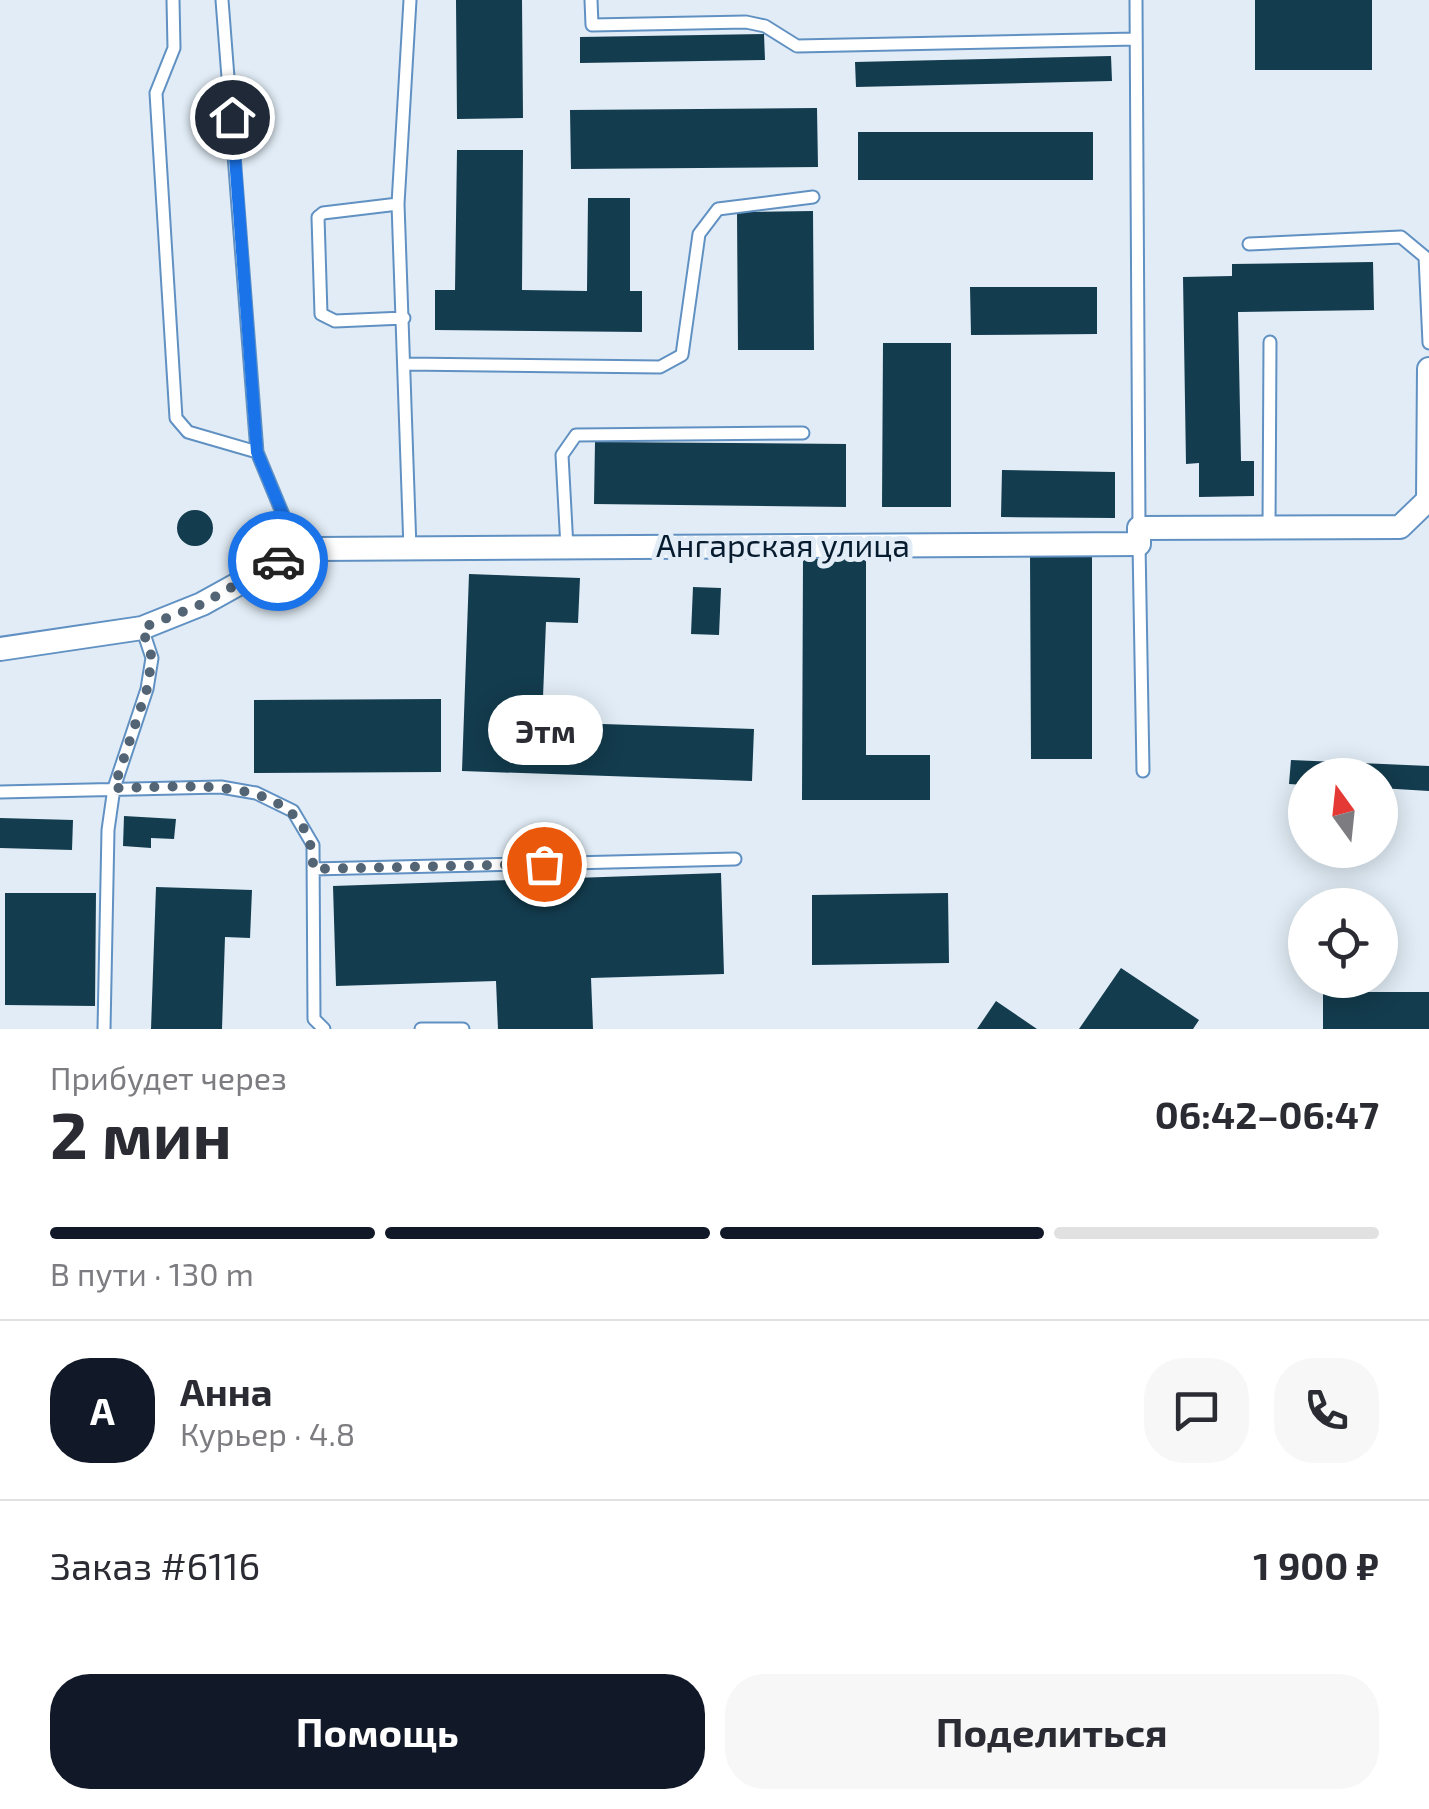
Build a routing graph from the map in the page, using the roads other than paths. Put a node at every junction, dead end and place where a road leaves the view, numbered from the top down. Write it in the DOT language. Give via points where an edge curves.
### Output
graph roads {
  1 [pos="173,0"];
  2 [pos="222,0"];
  3 [pos="410,0"];
  4 [pos="592,0"];
  5 [pos="1136,0"];
  6 [pos="1136,39"];
  7 [pos="814,197"];
  8 [pos="398,204"];
  9 [pos="1249,244"];
  10 [pos="404,318"];
  11 [pos="1270,342"];
  12 [pos="1429,343"];
  13 [pos="406,364"];
  14 [pos="1429,369"];
  15 [pos="803,433"];
  16 [pos="257,452"];
  17 [pos="1270,528"];
  18 [pos="1139,536"];
  19 [pos="567,548"];
  20 [pos="410,549"];
  21 [pos="298,551"];
  22 [pos="142,628"];
  23 [pos="0,649"];
  24 [pos="1142,771"];
  25 [pos="114,788"];
  26 [pos="0,792"];
  27 [pos="735,859"];
  28 [pos="313,869"];
  29 [pos="104,1029"];
  30 [pos="324,1029"];
  31 [pos="421,1029"];
  32 [pos="463,1029"];
  1 -- 16 [label="lane" via="174,48 156,93 176,418 188,432"];
  2 -- 16 [label="lane"];
  3 -- 8 [label="lane"];
  4 -- 6 [label="lane" via="592,25 746,22 797,46"];
  5 -- 6 [label="lane"];
  6 -- 18 [label="lane"];
  7 -- 13 [label="lane" via="718,209 699,234 682,355 660,368"];
  8 -- 10 [label="lane"];
  8 -- 10 [label="lane" via="318,217 321,314 334,321"];
  9 -- 12 [label="lane" via="1400,237 1425,256"];
  10 -- 13 [label="lane"];
  11 -- 17 [label="lane"];
  13 -- 20 [label="lane"];
  14 -- 17 [label="street, Ангарская улица" via="1428,500 1400,527"];
  15 -- 19 [label="lane" via="576,434 562,455"];
  16 -- 21 [label="lane"];
  17 -- 18 [label="street, Ангарская улица"];
  18 -- 19 [label="street, Ангарская улица"];
  18 -- 24 [label="lane"];
  19 -- 20 [label="street, Ангарская улица"];
  20 -- 21 [label="street, Ангарская улица"];
  21 -- 22 [label="street, Ангарская улица" via="202,604"];
  22 -- 23 [label="street, Ангарская улица"];
  22 -- 25 [label="lane" via="152,658 147,689"];
  25 -- 26 [label="lane"];
  25 -- 28 [label="lane" via="256,793 293,811 314,845"];
  25 -- 29 [label="lane"];
  27 -- 28 [label="lane"];
  28 -- 30 [label="lane" via="314,1018"];
  31 -- 32 [label="lane"];
}
